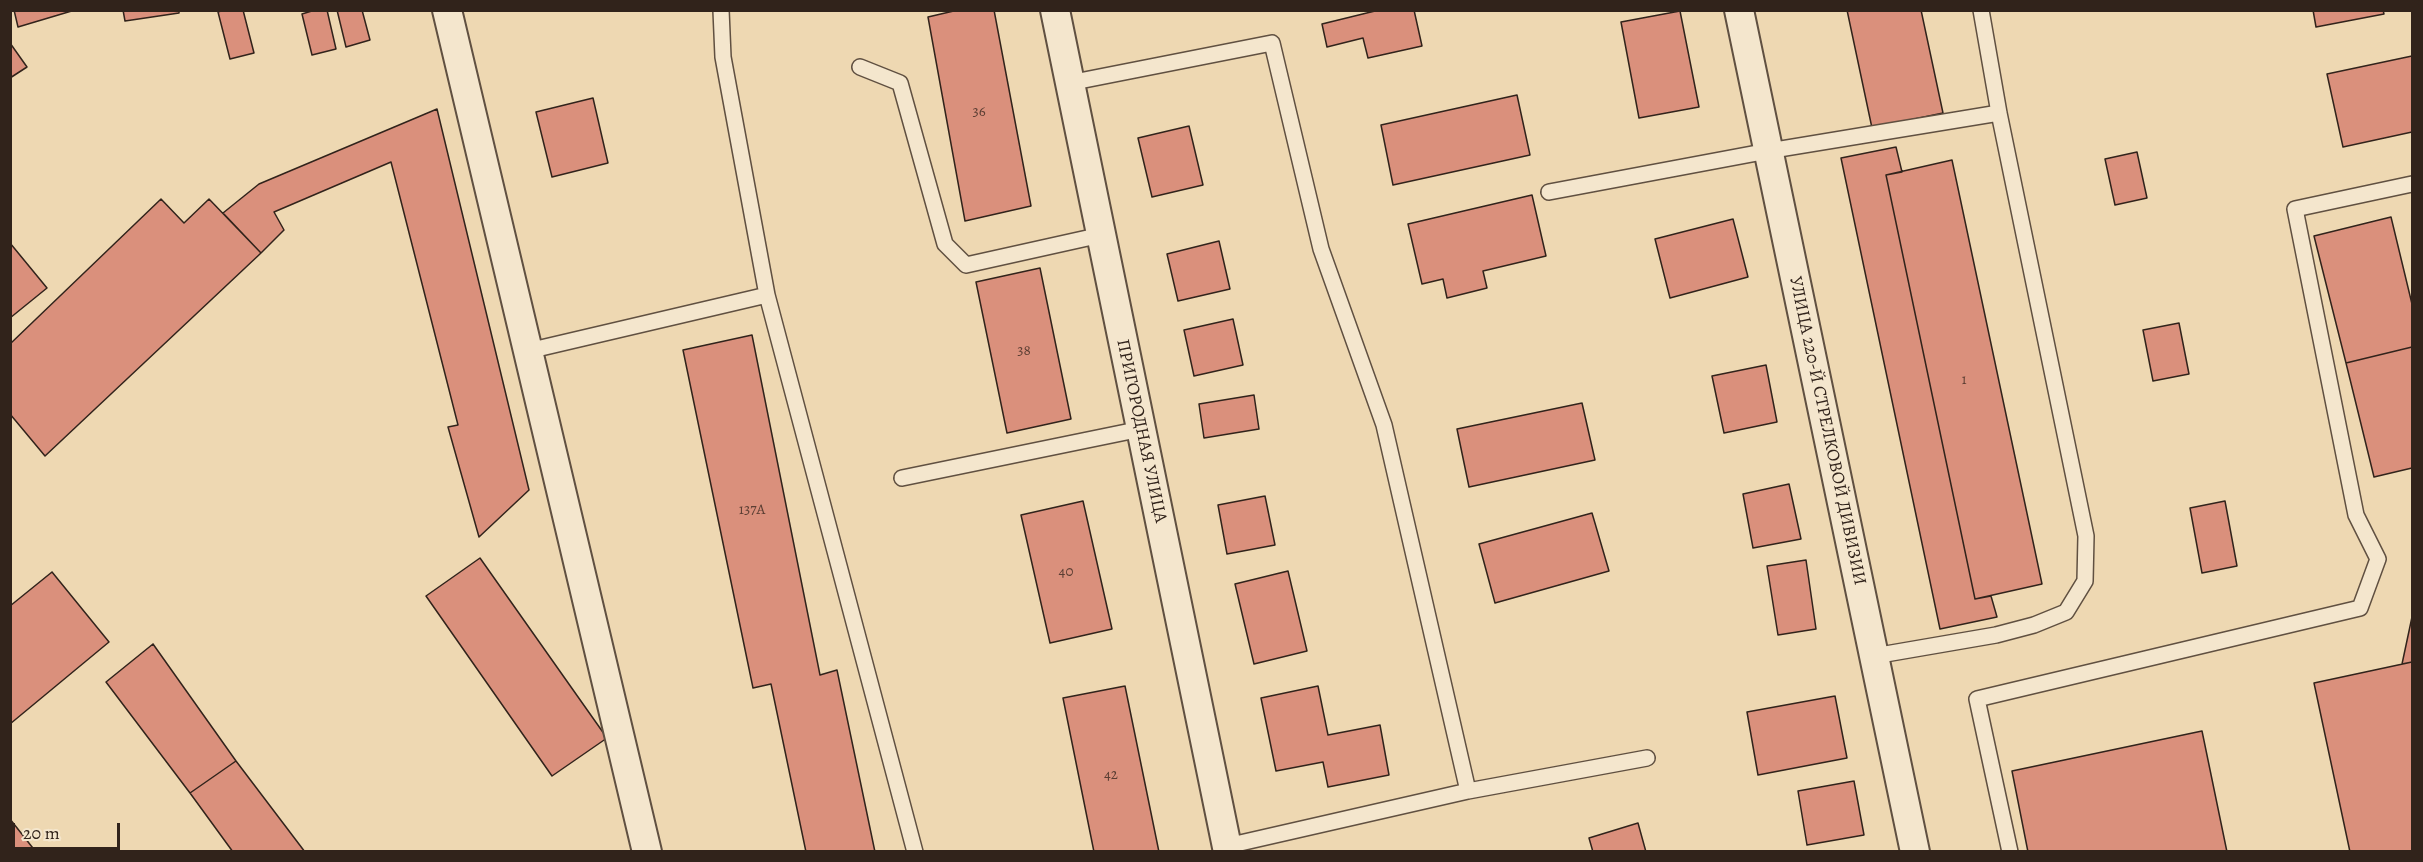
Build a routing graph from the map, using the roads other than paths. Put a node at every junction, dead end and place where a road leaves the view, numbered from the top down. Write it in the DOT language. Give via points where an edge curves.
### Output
graph roads {
  1 [pos="447,10"];
  2 [pos="721,10"];
  3 [pos="1054,10"];
  4 [pos="1739,10"];
  5 [pos="1981,10"];
  6 [pos="860,67"];
  7 [pos="1070,83"];
  8 [pos="1999,113"];
  9 [pos="1768,151"];
  10 [pos="2412,184"];
  11 [pos="1549,192"];
  12 [pos="1101,234"];
  13 [pos="767,295"];
  14 [pos="528,351"];
  15 [pos="1141,429"];
  16 [pos="902,478"];
  17 [pos="1874,656"];
  18 [pos="1647,758"];
  19 [pos="1468,791"];
  20 [pos="1227,849"];
  21 [pos="647,852"];
  22 [pos="915,852"];
  23 [pos="1915,852"];
  24 [pos="2010,852"];
  1 -- 14 [label="street"];
  2 -- 13 [label="lane" via="723,57"];
  3 -- 7 [label="street, ПРИГОРОДНАЯ УЛИЦА"];
  4 -- 9 [label="street, УЛИЦА 220-Й СТРЕЛКОВОЙ ДИВИЗИИ"];
  5 -- 8 [label="lane"];
  6 -- 12 [label="lane" via="900,83 945,244 966,265"];
  7 -- 12 [label="street, ПРИГОРОДНАЯ УЛИЦА"];
  7 -- 19 [label="lane" via="1272,43 1321,249 1384,425"];
  8 -- 9 [label="lane"];
  8 -- 17 [label="lane" via="2086,536 2085,581 2066,612 2034,625"];
  9 -- 11 [label="lane"];
  9 -- 17 [label="street, УЛИЦА 220-Й СТРЕЛКОВОЙ ДИВИЗИИ"];
  10 -- 24 [label="lane" via="2295,209 2356,515 2378,559 2360,608 1977,699"];
  12 -- 15 [label="street, ПРИГОРОДНАЯ УЛИЦА"];
  13 -- 14 [label="lane"];
  13 -- 22 [label="lane"];
  14 -- 21 [label="street"];
  15 -- 16 [label="lane"];
  15 -- 20 [label="street, ПРИГОРОДНАЯ УЛИЦА"];
  17 -- 23 [label="street, УЛИЦА 220-Й СТРЕЛКОВОЙ ДИВИЗИИ"];
  18 -- 19 [label="lane"];
  19 -- 20 [label="lane"];
}
